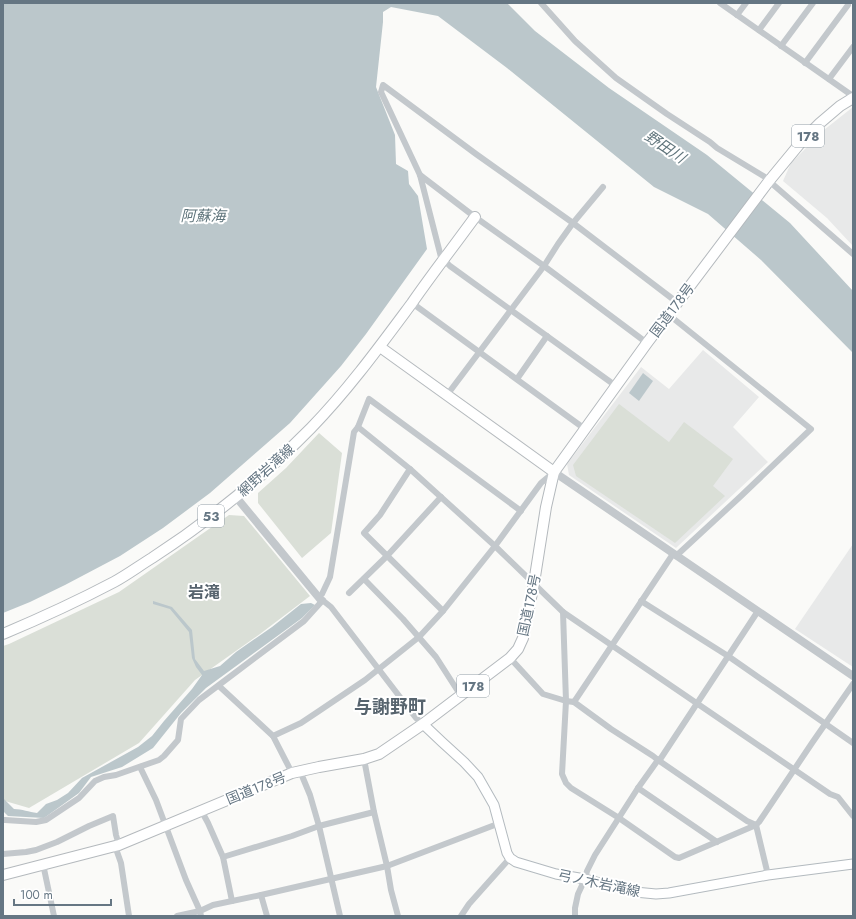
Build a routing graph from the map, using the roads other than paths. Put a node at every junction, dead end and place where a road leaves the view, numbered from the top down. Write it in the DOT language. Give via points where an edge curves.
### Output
graph roads {
  1 [pos="541,3"];
  2 [pos="720,3"];
  3 [pos="746,3"];
  4 [pos="779,3"];
  5 [pos="813,3"];
  6 [pos="849,6"];
  7 [pos="737,15"];
  8 [pos="759,30"];
  9 [pos="781,46"];
  10 [pos="853,47"];
  11 [pos="805,63"];
  12 [pos="829,79"];
  13 [pos="853,98"];
  14 [pos="420,175"];
  15 [pos="769,181"];
  16 [pos="603,187"];
  17 [pos="475,218"];
  18 [pos="573,223"];
  19 [pos="853,254"];
  20 [pos="443,260"];
  21 [pos="544,266"];
  22 [pos="412,302"];
  23 [pos="678,303"];
  24 [pos="510,310"];
  25 [pos="669,315"];
  26 [pos="547,336"];
  27 [pos="647,343"];
  28 [pos="380,346"];
  29 [pos="479,351"];
  30 [pos="517,379"];
  31 [pos="616,386"];
  32 [pos="447,395"];
  33 [pos="358,427"];
  34 [pos="585,429"];
  35 [pos="410,469"];
  36 [pos="554,472"];
  37 [pos="236,497"];
  38 [pos="441,497"];
  39 [pos="521,511"];
  40 [pos="496,546"];
  41 [pos="674,555"];
  42 [pos="387,556"];
  43 [pos="364,579"];
  44 [pos="534,583"];
  45 [pos="349,593"];
  46 [pos="321,599"];
  47 [pos="641,601"];
  48 [pos="443,611"];
  49 [pos="758,611"];
  50 [pos="563,612"];
  51 [pos="3,634"];
  52 [pos="419,637"];
  53 [pos="611,646"];
  54 [pos="728,656"];
  55 [pos="510,658"];
  56 [pos="378,670"];
  57 [pos="853,676"];
  58 [pos="853,684"];
  59 [pos="219,686"];
  60 [pos="461,696"];
  61 [pos="566,701"];
  62 [pos="574,702"];
  63 [pos="697,704"];
  64 [pos="424,724"];
  65 [pos="826,724"];
  66 [pos="273,736"];
  67 [pos="853,743"];
  68 [pos="364,760"];
  69 [pos="658,760"];
  70 [pos="140,767"];
  71 [pos="795,769"];
  72 [pos="296,772"];
  73 [pos="638,788"];
  74 [pos="201,810"];
  75 [pos="374,812"];
  76 [pos="853,816"];
  77 [pos="619,818"];
  78 [pos="3,820"];
  79 [pos="500,823"];
  80 [pos="756,825"];
  81 [pos="166,826"];
  82 [pos="319,826"];
  83 [pos="717,842"];
  84 [pos="117,845"];
  85 [pos="3,854"];
  86 [pos="223,856"];
  87 [pos="510,858"];
  88 [pos="43,864"];
  89 [pos="853,864"];
  90 [pos="387,866"];
  91 [pos="768,875"];
  92 [pos="3,876"];
  93 [pos="332,878"];
  94 [pos="585,879"];
  95 [pos="261,895"];
  96 [pos="232,901"];
  97 [pos="201,913"];
  98 [pos="54,916"];
  99 [pos="129,916"];
  100 [pos="177,916"];
  101 [pos="267,916"];
  102 [pos="340,916"];
  103 [pos="398,916"];
  104 [pos="460,916"];
  105 [pos="575,916"];
  1 -- 15 [label="street" via="575,41 616,78"];
  2 -- 7 [label="street"];
  3 -- 7 [label="street"];
  4 -- 8 [label="street"];
  5 -- 9 [label="street"];
  6 -- 11 [label="street"];
  7 -- 8 [label="street"];
  8 -- 9 [label="street"];
  9 -- 11 [label="street"];
  10 -- 12 [label="street"];
  11 -- 12 [label="street"];
  12 -- 13 [label="street"];
  13 -- 15 [label="main road, 国道178号 / 178" via="840,106 802,141"];
  14 -- 17 [label="street"];
  14 -- 18 [label="street" via="381,92 383,85"];
  14 -- 20 [label="street"];
  15 -- 19 [label="street"];
  15 -- 23 [label="main road, 国道178号 / 178"];
  16 -- 18 [label="street"];
  17 -- 20 [label="main road, 網野岩滝線 / 53"];
  17 -- 21 [label="street"];
  18 -- 21 [label="street"];
  18 -- 23 [label="street"];
  20 -- 22 [label="main road, 網野岩滝線 / 53"];
  20 -- 24 [label="street"];
  21 -- 24 [label="street"];
  21 -- 27 [label="street"];
  22 -- 28 [label="main road, 網野岩滝線 / 53"];
  22 -- 29 [label="street"];
  23 -- 25 [label="main road, 国道178号 / 178"];
  24 -- 26 [label="street"];
  24 -- 29 [label="street"];
  25 -- 27 [label="main road, 国道178号 / 178"];
  25 -- 41 [label="street" via="811,429"];
  26 -- 30 [label="street"];
  26 -- 31 [label="street"];
  27 -- 31 [label="main road, 国道178号 / 178"];
  28 -- 32 [label="main road"];
  28 -- 37 [label="main road, 網野岩滝線 / 53" via="312,427"];
  29 -- 30 [label="street"];
  29 -- 32 [label="street"];
  30 -- 34 [label="street"];
  31 -- 34 [label="main road, 国道178号 / 178"];
  32 -- 36 [label="main road"];
  33 -- 35 [label="street"];
  33 -- 39 [label="street" via="369,400"];
  33 -- 46 [label="street" via="354,432 330,577"];
  34 -- 36 [label="main road, 国道178号 / 178"];
  35 -- 38 [label="street"];
  35 -- 42 [label="street" via="380,515 364,533"];
  36 -- 39 [label="street" via="541,483"];
  36 -- 41 [label="street"];
  36 -- 44 [label="main road, 国道178号 / 178"];
  37 -- 46 [label="street"];
  37 -- 51 [label="main road, 網野岩滝線 / 53" via="179,540 115,581"];
  38 -- 40 [label="street"];
  38 -- 42 [label="street"];
  39 -- 40 [label="street"];
  40 -- 44 [label="street"];
  40 -- 48 [label="street"];
  41 -- 47 [label="street"];
  41 -- 49 [label="street"];
  42 -- 43 [label="street"];
  42 -- 48 [label="street"];
  43 -- 45 [label="street"];
  43 -- 52 [label="street"];
  44 -- 50 [label="street"];
  44 -- 55 [label="main road, 国道178号 / 178" via="523,638"];
  46 -- 56 [label="street" via="331,607"];
  46 -- 59 [label="street" via="304,622"];
  47 -- 53 [label="street"];
  47 -- 54 [label="street"];
  48 -- 52 [label="street"];
  49 -- 54 [label="street"];
  49 -- 57 [label="street"];
  50 -- 53 [label="street"];
  50 -- 61 [label="street"];
  52 -- 56 [label="street"];
  52 -- 60 [label="street" via="436,657"];
  53 -- 62 [label="street"];
  53 -- 63 [label="street"];
  54 -- 63 [label="street"];
  54 -- 65 [label="street"];
  55 -- 60 [label="main road, 国道178号 / 178"];
  55 -- 61 [label="street" via="543,694"];
  56 -- 64 [label="street" via="416,718"];
  56 -- 66 [label="street" via="319,712"];
  58 -- 65 [label="street"];
  59 -- 66 [label="street"];
  59 -- 70 [label="street" via="199,700 181,719 178,740 164,756"];
  60 -- 64 [label="main road, 国道178号 / 178"];
  61 -- 62 [label="street"];
  61 -- 77 [label="street" via="562,774 566,783"];
  62 -- 69 [label="street"];
  63 -- 69 [label="street"];
  63 -- 71 [label="street"];
  64 -- 68 [label="main road, 国道178号 / 178" via="379,754"];
  64 -- 79 [label="main road" via="478,777 494,805"];
  65 -- 67 [label="street"];
  65 -- 71 [label="street"];
  66 -- 72 [label="street"];
  68 -- 72 [label="main road, 国道178号 / 178"];
  68 -- 75 [label="street"];
  69 -- 73 [label="street"];
  69 -- 80 [label="street"];
  70 -- 78 [label="street" via="104,776 95,781 79,798 46,820"];
  70 -- 81 [label="street"];
  71 -- 76 [label="street" via="838,797"];
  71 -- 80 [label="street"];
  72 -- 74 [label="main road, 国道178号 / 178"];
  72 -- 82 [label="street" via="310,795"];
  73 -- 77 [label="street"];
  73 -- 83 [label="street"];
  74 -- 81 [label="main road, 国道178号 / 178"];
  74 -- 86 [label="street"];
  75 -- 82 [label="street"];
  75 -- 90 [label="street"];
  77 -- 83 [label="street" via="679,858"];
  77 -- 94 [label="street" via="595,855"];
  79 -- 87 [label="main road"];
  79 -- 90 [label="street"];
  80 -- 83 [label="street"];
  80 -- 91 [label="street"];
  81 -- 84 [label="main road, 国道178号 / 178"];
  81 -- 97 [label="street"];
  82 -- 86 [label="street"];
  82 -- 93 [label="street"];
  84 -- 85 [label="street" via="113,816 36,850"];
  84 -- 88 [label="main road, 国道178号 / 178"];
  84 -- 99 [label="street"];
  86 -- 96 [label="street"];
  87 -- 94 [label="main road, 弓ノ木岩滝線" via="556,874"];
  87 -- 104 [label="street"];
  88 -- 92 [label="main road, 国道178号 / 178"];
  88 -- 98 [label="street"];
  89 -- 91 [label="main road, 弓ノ木岩滝線"];
  90 -- 93 [label="street"];
  90 -- 103 [label="street"];
  91 -- 94 [label="main road, 弓ノ木岩滝線" via="656,894 635,892"];
  93 -- 95 [label="street"];
  93 -- 102 [label="street"];
  94 -- 105 [label="street" via="578,894"];
  95 -- 96 [label="street"];
  95 -- 101 [label="street"];
  96 -- 97 [label="street" via="213,905"];
  97 -- 100 [label="street"];
}
